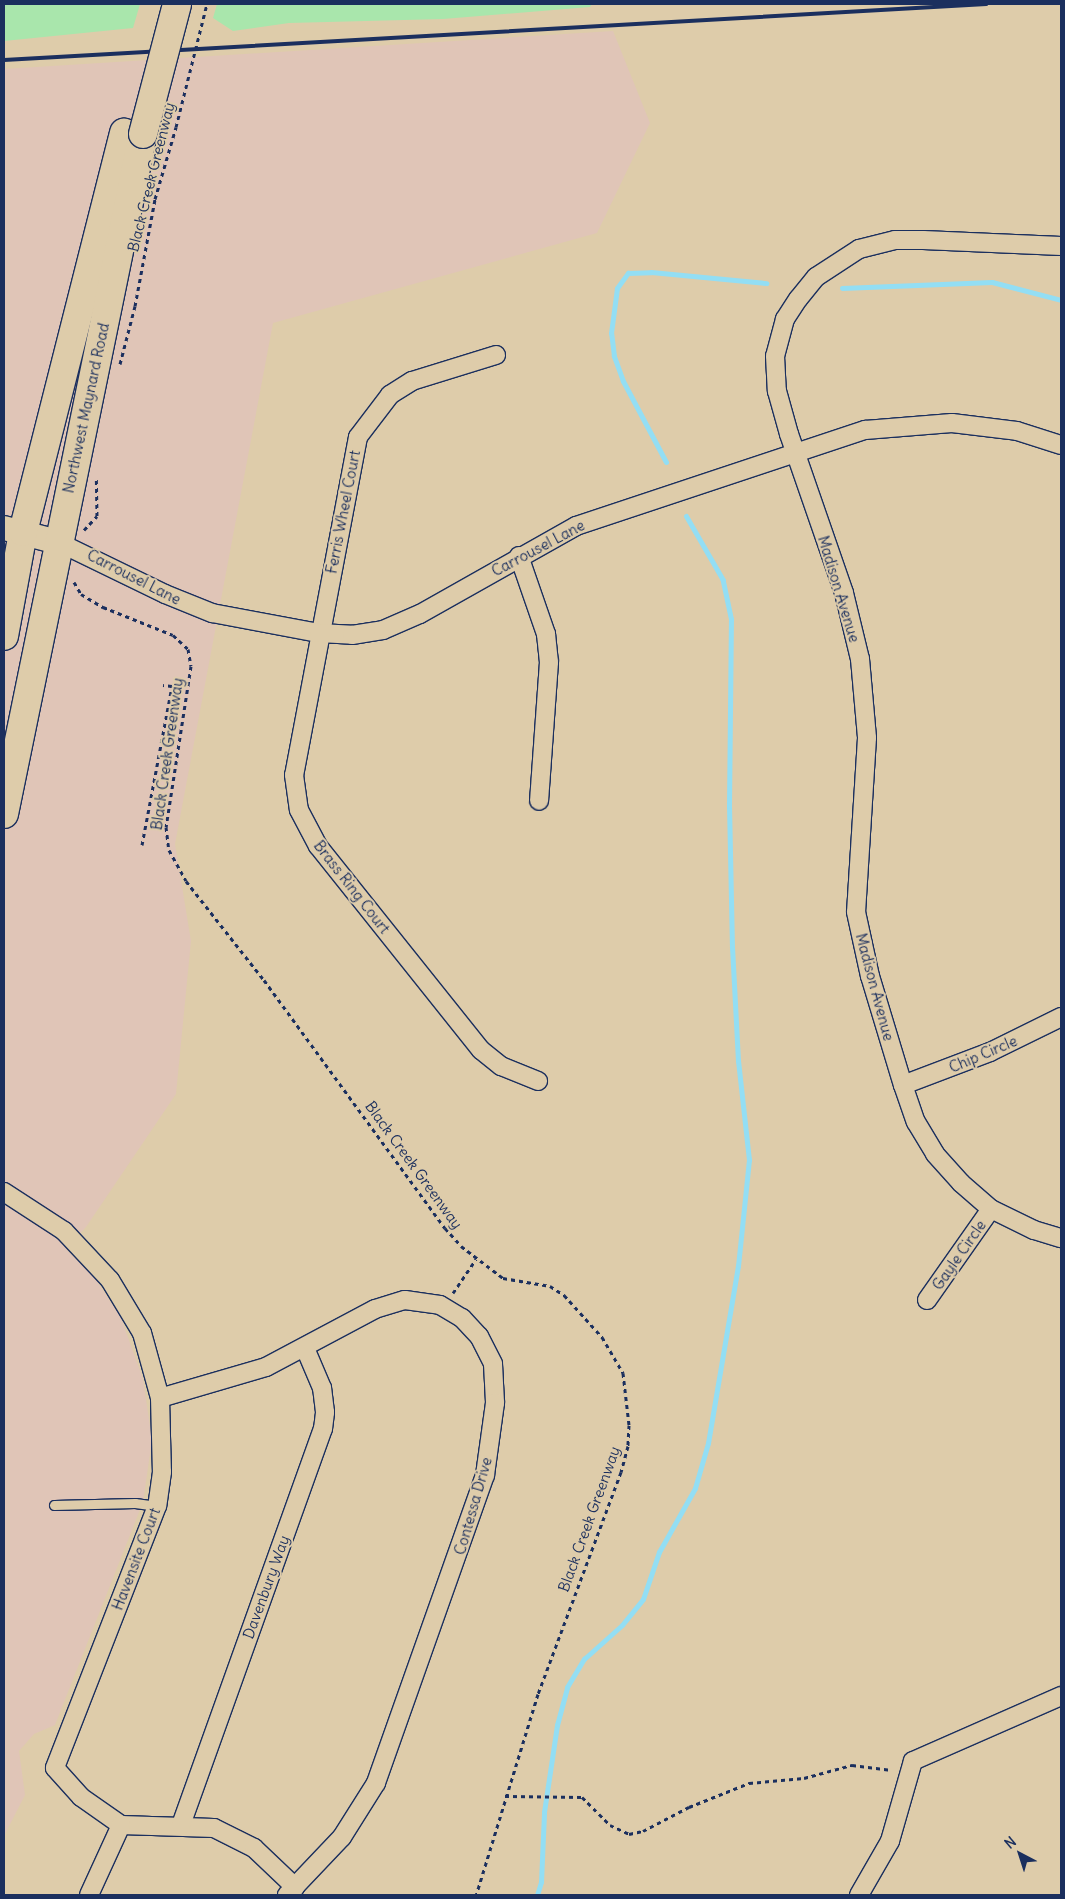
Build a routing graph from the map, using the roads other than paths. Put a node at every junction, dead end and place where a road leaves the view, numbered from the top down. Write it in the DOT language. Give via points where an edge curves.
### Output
graph roads {
  1 [pos="158,4"];
  2 [pos="177,4"];
  3 [pos="134,134"];
  4 [pos="1061,246"];
  5 [pos="496,355"];
  6 [pos="1061,445"];
  7 [pos="795,452"];
  8 [pos="14,530"];
  9 [pos="58,542"];
  10 [pos="519,556"];
  11 [pos="319,633"];
  12 [pos="4,636"];
  13 [pos="539,801"];
  14 [pos="4,814"];
  15 [pos="1061,1016"];
  16 [pos="538,1081"];
  17 [pos="903,1086"];
  18 [pos="4,1192"];
  19 [pos="992,1209"];
  20 [pos="1061,1238"];
  21 [pos="927,1300"];
  22 [pos="305,1348"];
  23 [pos="160,1398"];
  24 [pos="54,1505"];
  25 [pos="157,1506"];
  26 [pos="1061,1696"];
  27 [pos="122,1825"];
  28 [pos="181,1825"];
  29 [pos="291,1891"];
  30 [pos="89,1895"];
  31 [pos="859,1895"];
  1 -- 3 [label="main road, Northwest Maynard Road"];
  2 -- 3 [label="main road, Northwest Maynard Road, bridge"];
  3 -- 8 [label="main road, Northwest Maynard Road"];
  3 -- 9 [label="main road, Northwest Maynard Road"];
  4 -- 7 [label="street, Madison Avenue" via="895,240 859,249 816,277 785,319 776,356 777,391"];
  5 -- 11 [label="street, Ferris Wheel Court" via="412,381 390,395 358,437"];
  6 -- 7 [label="street, Carrousel Lane" via="995,427 926,423 865,430"];
  7 -- 10 [label="street, Carrousel Lane" via="576,526"];
  7 -- 17 [label="street, Madison Avenue" via="844,593 860,659 867,738 856,912 870,976"];
  8 -- 9 [label="street"];
  8 -- 12 [label="main road, Northwest Maynard Road"];
  9 -- 11 [label="street, Carrousel Lane" via="212,613"];
  9 -- 14 [label="main road, Northwest Maynard Road"];
  10 -- 11 [label="street, Carrousel Lane" via="420,614 382,630 352,634"];
  10 -- 13 [label="street" via="546,634 549,662"];
  11 -- 16 [label="street, Brass Ring Court" via="294,775 304,824 481,1050 501,1066"];
  15 -- 17 [label="street, Chip Circle" via="990,1052"];
  17 -- 19 [label="street, Madison Avenue" via="916,1122 935,1154 961,1184"];
  18 -- 23 [label="street, Havensite Court" via="64,1231 110,1280 142,1333"];
  19 -- 20 [label="street, Madison Avenue" via="1034,1230"];
  19 -- 21 [label="street, Gayle Circle"];
  22 -- 23 [label="street, Contessa Drive" via="237,1378"];
  22 -- 28 [label="street, Davenbury Way" via="322,1388 323,1429"];
  22 -- 29 [label="street, Contessa Drive" via="375,1309 405,1300 422,1301 450,1310 471,1326 487,1349 495,1382 485,1475 376,1783 342,1837"];
  23 -- 25 [label="street, Havensite Court" via="162,1472"];
  24 -- 25 [label="lane" via="135,1503"];
  25 -- 27 [label="street, Havensite Court" via="55,1768 94,1808"];
  26 -- 31 [label="street" via="912,1761 890,1841"];
  27 -- 28 [label="street"];
  27 -- 30 [label="street"];
  28 -- 29 [label="street" via="214,1828 254,1848"];
}
